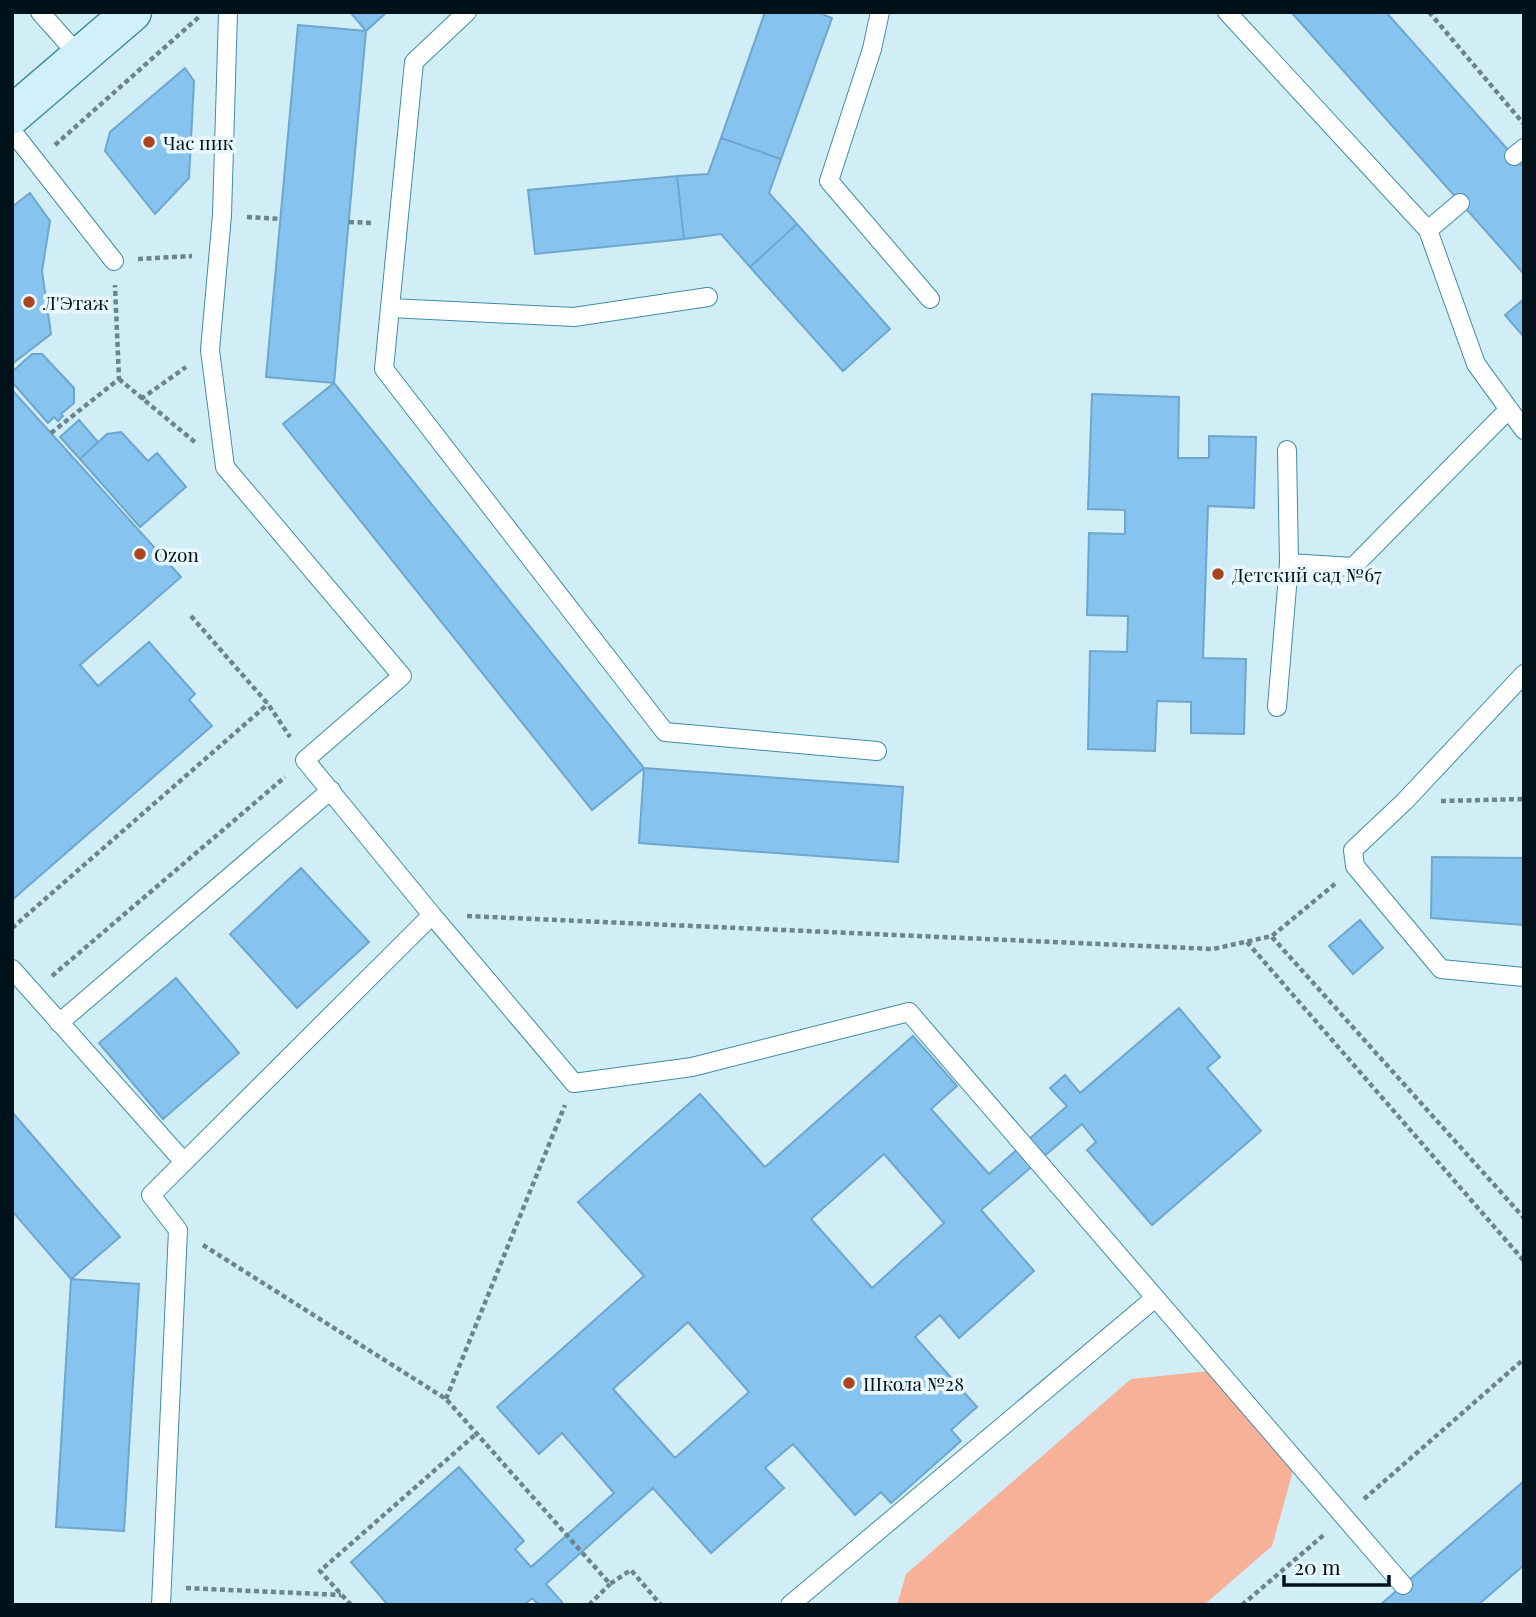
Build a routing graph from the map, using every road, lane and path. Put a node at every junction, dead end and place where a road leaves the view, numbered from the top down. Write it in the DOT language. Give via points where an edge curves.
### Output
graph roads {
  1 [pos="40,12"];
  2 [pos="132,12"];
  3 [pos="204,12"];
  4 [pos="228,12"];
  5 [pos="467,12"];
  6 [pos="880,12"];
  7 [pos="1227,12"];
  8 [pos="1429,12"];
  9 [pos="80,57"];
  10 [pos="12,115"];
  11 [pos="1524,124"];
  12 [pos="12,131"];
  13 [pos="36,162"];
  14 [pos="1460,203"];
  15 [pos="1428,230"];
  16 [pos="219,254"];
  17 [pos="114,261"];
  18 [pos="708,298"];
  19 [pos="930,299"];
  20 [pos="390,308"];
  21 [pos="210,350"];
  22 [pos="119,379"];
  23 [pos="141,399"];
  24 [pos="1509,409"];
  25 [pos="1524,430"];
  26 [pos="51,433"];
  27 [pos="1287,450"];
  28 [pos="225,467"];
  29 [pos="1289,563"];
  30 [pos="191,616"];
  31 [pos="1524,674"];
  32 [pos="268,704"];
  33 [pos="1277,707"];
  34 [pos="877,751"];
  35 [pos="305,760"];
  36 [pos="331,790"];
  37 [pos="1524,799"];
  38 [pos="1405,802"];
  39 [pos="1355,866"];
  40 [pos="432,915"];
  41 [pos="12,928"];
  42 [pos="1272,936"];
  43 [pos="1246,942"];
  44 [pos="12,969"];
  45 [pos="1524,977"];
  46 [pos="32,992"];
  47 [pos="59,1023"];
  48 [pos="574,1083"];
  49 [pos="184,1162"];
  50 [pos="1524,1218"];
  51 [pos="178,1230"];
  52 [pos="1524,1261"];
  53 [pos="1155,1298"];
  54 [pos="1524,1359"];
  55 [pos="446,1399"];
  56 [pos="476,1434"];
  57 [pos="1344,1517"];
  58 [pos="610,1584"];
  59 [pos="1403,1585"];
  60 [pos="342,1595"];
  61 [pos="162,1596"];
  62 [pos="351,1605"];
  63 [pos="589,1605"];
  64 [pos="661,1605"];
  65 [pos="790,1605"];
  66 [pos="1242,1605"];
  1 -- 9 [label="lane"];
  2 -- 9 [label="street"];
  3 -- 13 [label="path"];
  4 -- 16 [label="lane"];
  5 -- 20 [label="lane" via="414,62"];
  6 -- 19 [label="lane" via="828,181"];
  7 -- 15 [label="lane"];
  8 -- 11 [label="path"];
  9 -- 10 [label="street"];
  12 -- 13 [label="lane"];
  13 -- 17 [label="lane"];
  14 -- 15 [label="lane"];
  15 -- 24 [label="lane" via="1476,364"];
  16 -- 17 [label="path"];
  16 -- 21 [label="lane"];
  17 -- 22 [label="path"];
  18 -- 20 [label="lane" via="574,317"];
  20 -- 34 [label="lane" via="384,369 665,732"];
  21 -- 23 [label="path"];
  21 -- 28 [label="lane"];
  22 -- 23 [label="path"];
  22 -- 26 [label="path"];
  23 -- 28 [label="path"];
  24 -- 25 [label="lane"];
  24 -- 29 [label="lane" via="1353,567"];
  27 -- 29 [label="lane"];
  28 -- 35 [label="lane" via="401,676"];
  29 -- 33 [label="lane"];
  30 -- 32 [label="path"];
  31 -- 38 [label="lane"];
  32 -- 35 [label="path"];
  32 -- 41 [label="path"];
  35 -- 36 [label="lane"];
  35 -- 46 [label="path"];
  36 -- 40 [label="lane"];
  36 -- 47 [label="lane"];
  37 -- 38 [label="path"];
  38 -- 39 [label="lane" via="1353,850"];
  39 -- 42 [label="path"];
  39 -- 45 [label="lane" via="1441,969"];
  40 -- 43 [label="path" via="1213,949"];
  40 -- 48 [label="lane"];
  40 -- 49 [label="lane"];
  42 -- 43 [label="path"];
  42 -- 50 [label="path"];
  43 -- 52 [label="path"];
  44 -- 46 [label="lane"];
  46 -- 47 [label="lane"];
  47 -- 49 [label="lane"];
  48 -- 53 [label="lane" via="692,1067 909,1012"];
  48 -- 55 [label="path"];
  49 -- 51 [label="lane" via="151,1195"];
  51 -- 55 [label="path"];
  51 -- 61 [label="lane"];
  53 -- 57 [label="lane"];
  53 -- 65 [label="lane"];
  54 -- 57 [label="path"];
  55 -- 56 [label="path"];
  56 -- 58 [label="path"];
  56 -- 60 [label="path" via="320,1571"];
  57 -- 59 [label="lane"];
  57 -- 66 [label="path"];
  58 -- 63 [label="path"];
  58 -- 64 [label="path" via="631,1570"];
  60 -- 61 [label="path"];
  60 -- 62 [label="path"];
}
